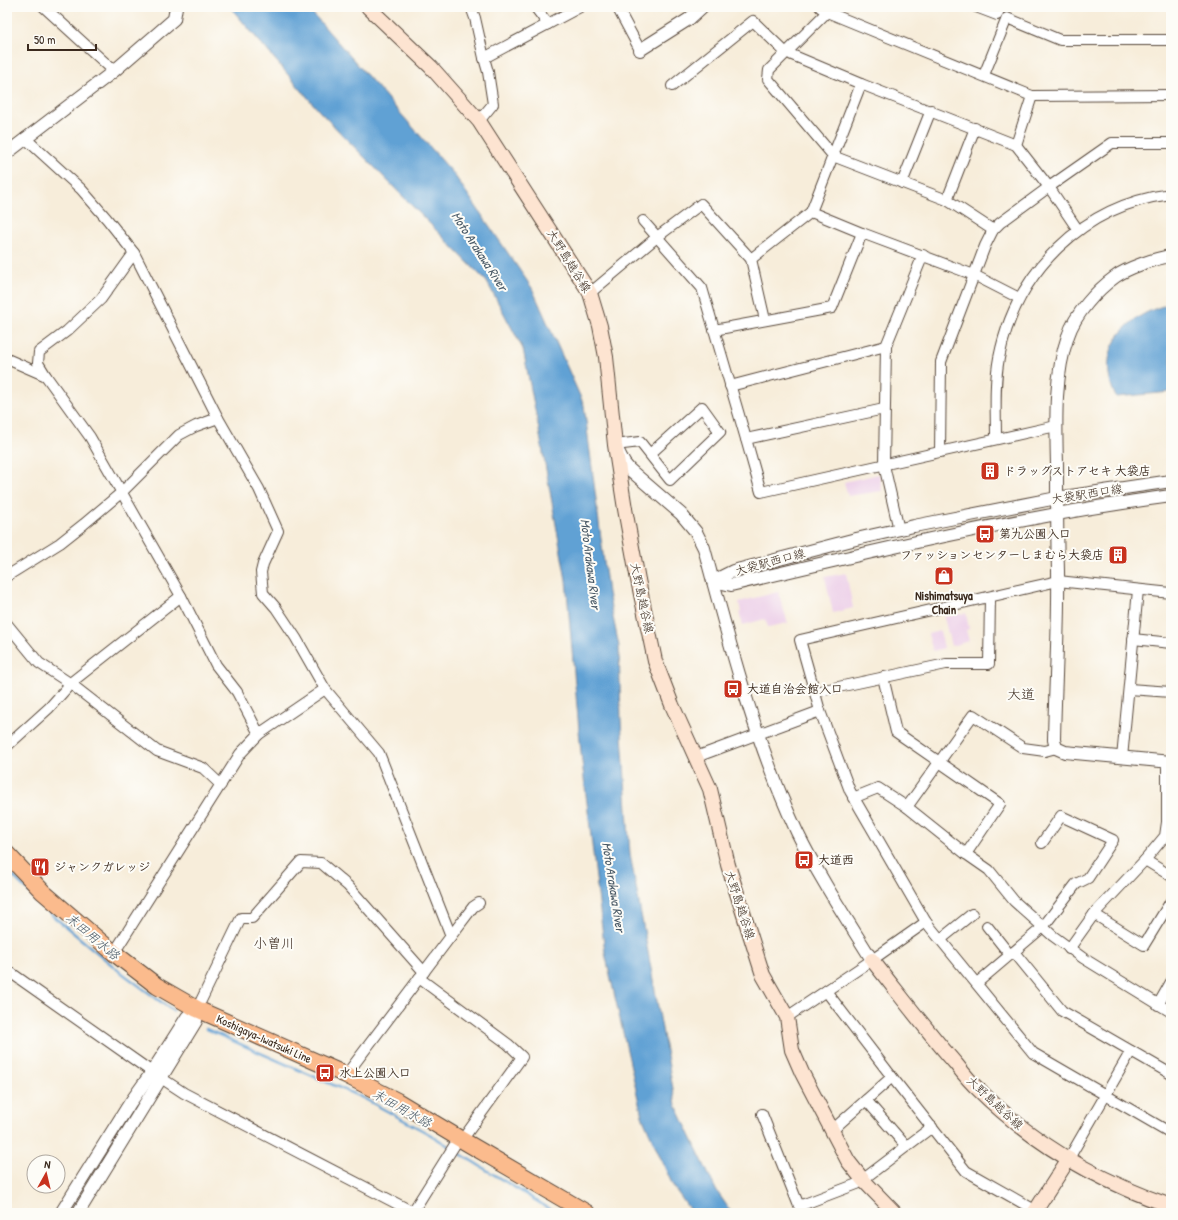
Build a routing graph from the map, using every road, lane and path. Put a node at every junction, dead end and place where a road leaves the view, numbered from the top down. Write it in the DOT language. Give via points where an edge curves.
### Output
graph roads {
  1 [pos="44,7"];
  2 [pos="176,7"];
  3 [pos="368,7"];
  4 [pos="471,7"];
  5 [pos="535,7"];
  6 [pos="580,7"];
  7 [pos="617,7"];
  8 [pos="702,7"];
  9 [pos="976,7"];
  10 [pos="1000,7"];
  11 [pos="825,9"];
  12 [pos="548,24"];
  13 [pos="1171,40"];
  14 [pos="640,50"];
  15 [pos="788,53"];
  16 [pos="484,58"];
  17 [pos="114,71"];
  18 [pos="984,75"];
  19 [pos="861,84"];
  20 [pos="672,86"];
  21 [pos="1171,95"];
  22 [pos="1032,96"];
  23 [pos="931,110"];
  24 [pos="479,121"];
  25 [pos="975,128"];
  26 [pos="25,138"];
  27 [pos="1171,144"];
  28 [pos="1016,145"];
  29 [pos="7,153"];
  30 [pos="834,155"];
  31 [pos="902,183"];
  32 [pos="1048,187"];
  33 [pos="1171,194"];
  34 [pos="947,200"];
  35 [pos="811,212"];
  36 [pos="643,221"];
  37 [pos="993,230"];
  38 [pos="1078,230"];
  39 [pos="862,233"];
  40 [pos="658,237"];
  41 [pos="134,253"];
  42 [pos="923,255"];
  43 [pos="1171,256"];
  44 [pos="751,259"];
  45 [pos="974,276"];
  46 [pos="590,293"];
  47 [pos="1019,298"];
  48 [pos="765,320"];
  49 [pos="714,330"];
  50 [pos="886,346"];
  51 [pos="7,359"];
  52 [pos="46,376"];
  53 [pos="730,386"];
  54 [pos="884,409"];
  55 [pos="218,418"];
  56 [pos="1056,426"];
  57 [pos="746,439"];
  58 [pos="996,439"];
  59 [pos="615,445"];
  60 [pos="940,452"];
  61 [pos="650,454"];
  62 [pos="884,465"];
  63 [pos="1171,481"];
  64 [pos="122,492"];
  65 [pos="1171,496"];
  66 [pos="1057,498"];
  67 [pos="1057,513"];
  68 [pos="899,530"];
  69 [pos="7,576"];
  70 [pos="713,581"];
  71 [pos="1058,582"];
  72 [pos="1138,590"];
  73 [pos="1171,593"];
  74 [pos="181,596"];
  75 [pos="990,597"];
  76 [pos="7,624"];
  77 [pos="1134,639"];
  78 [pos="1171,643"];
  79 [pos="883,677"];
  80 [pos="71,684"];
  81 [pos="325,689"];
  82 [pos="1129,689"];
  83 [pos="815,692"];
  84 [pos="1171,692"];
  85 [pos="820,711"];
  86 [pos="259,734"];
  87 [pos="758,734"];
  88 [pos="7,746"];
  89 [pos="1056,748"];
  90 [pos="696,757"];
  91 [pos="1122,758"];
  92 [pos="938,762"];
  93 [pos="1169,762"];
  94 [pos="221,785"];
  95 [pos="853,798"];
  96 [pos="907,807"];
  97 [pos="1169,823"];
  98 [pos="1042,843"];
  99 [pos="7,854"];
  100 [pos="966,854"];
  101 [pos="1145,860"];
  102 [pos="1171,876"];
  103 [pos="1171,901"];
  104 [pos="479,903"];
  105 [pos="972,914"];
  106 [pos="1094,914"];
  107 [pos="926,922"];
  108 [pos="987,926"];
  109 [pos="1043,927"];
  110 [pos="451,936"];
  111 [pos="941,939"];
  112 [pos="1069,949"];
  113 [pos="114,953"];
  114 [pos="1012,953"];
  115 [pos="872,960"];
  116 [pos="7,970"];
  117 [pos="421,975"];
  118 [pos="1171,982"];
  119 [pos="977,983"];
  120 [pos="826,991"];
  121 [pos="1158,1005"];
  122 [pos="197,1010"];
  123 [pos="1171,1012"];
  124 [pos="787,1017"];
  125 [pos="1131,1052"];
  126 [pos="1171,1074"];
  127 [pos="157,1075"];
  128 [pos="346,1075"];
  129 [pos="892,1077"];
  130 [pos="1105,1095"];
  131 [pos="866,1100"];
  132 [pos="762,1114"];
  133 [pos="932,1127"];
  134 [pos="832,1132"];
  135 [pos="1171,1132"];
  136 [pos="456,1144"];
  137 [pos="906,1146"];
  138 [pos="1068,1160"];
  139 [pos="863,1180"];
  140 [pos="1171,1206"];
  141 [pos="412,1212"];
  142 [pos="1037,1212"];
  143 [pos="62,1213"];
  144 [pos="78,1213"];
  145 [pos="588,1213"];
  146 [pos="895,1213"];
  1 -- 17 [label="street"];
  2 -- 17 [label="street" via="174,19"];
  3 -- 24 [label="main road, 大野島越谷線" via="430,67"];
  4 -- 16 [label="street"];
  5 -- 12 [label="street"];
  6 -- 12 [label="street"];
  7 -- 14 [label="street"];
  8 -- 14 [label="street" via="689,19"];
  9 -- 10 [label="street" via="996,15"];
  11 -- 15 [label="street"];
  11 -- 18 [label="street"];
  12 -- 16 [label="street"];
  13 -- 18 [label="street" via="1060,40 1007,18"];
  15 -- 19 [label="street"];
  15 -- 20 [label="street" via="753,21"];
  15 -- 30 [label="street" via="769,70 768,79"];
  16 -- 24 [label="street" via="493,104"];
  17 -- 26 [label="street"];
  18 -- 22 [label="street"];
  19 -- 23 [label="street"];
  19 -- 30 [label="street"];
  21 -- 22 [label="street"];
  22 -- 28 [label="street"];
  23 -- 25 [label="street"];
  23 -- 31 [label="street"];
  24 -- 46 [label="main road, 大野島越谷線"];
  25 -- 28 [label="street"];
  25 -- 34 [label="street"];
  26 -- 29 [label="street"];
  26 -- 41 [label="street" via="80,189"];
  27 -- 32 [label="street" via="1112,144"];
  28 -- 32 [label="street"];
  30 -- 31 [label="street"];
  30 -- 35 [label="street"];
  31 -- 34 [label="street"];
  32 -- 37 [label="street"];
  32 -- 38 [label="street"];
  33 -- 38 [label="street" via="1136,201"];
  34 -- 37 [label="street"];
  35 -- 39 [label="street"];
  35 -- 44 [label="street"];
  36 -- 40 [label="street"];
  37 -- 45 [label="street"];
  38 -- 47 [label="street" via="1051,254"];
  39 -- 42 [label="street"];
  39 -- 48 [label="street" via="832,308"];
  40 -- 44 [label="street" via="701,204"];
  40 -- 46 [label="street"];
  40 -- 49 [label="street" via="702,288"];
  41 -- 52 [label="street" via="101,299 39,352 38,363"];
  41 -- 55 [label="street"];
  42 -- 45 [label="street"];
  42 -- 50 [label="street"];
  43 -- 56 [label="street" via="1141,264 1116,277 1098,292 1082,311 1068,334 1062,358"];
  44 -- 48 [label="street"];
  45 -- 47 [label="street"];
  45 -- 60 [label="street" via="941,362"];
  46 -- 59 [label="main road, 大野島越谷線" via="606,357"];
  47 -- 58 [label="street" via="1004,338 998,365"];
  48 -- 49 [label="street"];
  49 -- 53 [label="street"];
  50 -- 53 [label="street"];
  50 -- 54 [label="street"];
  51 -- 52 [label="street"];
  52 -- 64 [label="street" via="90,437"];
  53 -- 57 [label="street"];
  54 -- 57 [label="street"];
  54 -- 62 [label="street"];
  55 -- 64 [label="street" via="179,435"];
  55 -- 81 [label="street" via="259,489 278,531 261,572 263,593 296,638"];
  56 -- 58 [label="street"];
  56 -- 66 [label="street"];
  57 -- 62 [label="street" via="761,492"];
  58 -- 60 [label="street"];
  59 -- 61 [label="street" via="640,442"];
  59 -- 70 [label="street" via="629,469 681,514 696,532 704,548"];
  59 -- 90 [label="main road, 大野島越谷線" via="655,661"];
  60 -- 62 [label="street"];
  61 -- 61 [label="street" via="670,480 720,432 702,407"];
  62 -- 68 [label="street"];
  63 -- 66 [label="street, 大袋駅西口線"];
  64 -- 69 [label="street" via="60,543"];
  64 -- 74 [label="street"];
  65 -- 67 [label="street, 大袋駅西口線"];
  66 -- 67 [label="street"];
  66 -- 68 [label="street, 大袋駅西口線"];
  67 -- 70 [label="street, 大袋駅西口線" via="902,545 731,585"];
  67 -- 71 [label="street"];
  68 -- 70 [label="street, 大袋駅西口線" via="733,571"];
  70 -- 87 [label="street" via="737,670"];
  71 -- 72 [label="street"];
  71 -- 75 [label="street"];
  71 -- 89 [label="street" via="1054,740"];
  72 -- 73 [label="street"];
  72 -- 77 [label="street"];
  74 -- 80 [label="street"];
  74 -- 86 [label="street" via="216,665 237,692"];
  75 -- 79 [label="street" via="989,664 946,664"];
  75 -- 83 [label="street" via="800,640"];
  76 -- 80 [label="street" via="39,664"];
  77 -- 78 [label="street"];
  77 -- 82 [label="street"];
  79 -- 83 [label="street"];
  79 -- 92 [label="street" via="896,732"];
  80 -- 88 [label="street"];
  80 -- 94 [label="street" via="157,751 203,768"];
  81 -- 86 [label="street"];
  81 -- 110 [label="street" via="379,753"];
  82 -- 84 [label="street"];
  82 -- 91 [label="street"];
  83 -- 85 [label="street"];
  85 -- 87 [label="street"];
  85 -- 95 [label="street"];
  86 -- 94 [label="street" via="240,754"];
  87 -- 90 [label="street"];
  87 -- 115 [label="street" via="798,833 821,877"];
  89 -- 91 [label="street" via="1065,752"];
  89 -- 92 [label="street" via="1045,751 1023,748 973,715"];
  90 -- 124 [label="main road, 大野島越谷線" via="710,789 728,864 763,975"];
  91 -- 93 [label="street"];
  92 -- 96 [label="street"];
  92 -- 100 [label="street" via="1000,804"];
  93 -- 97 [label="street"];
  94 -- 113 [label="street"];
  95 -- 96 [label="street" via="878,788"];
  95 -- 107 [label="street"];
  96 -- 100 [label="street"];
  97 -- 101 [label="street" via="1165,836"];
  98 -- 109 [label="street" via="1061,816 1113,840 1088,878 1076,884"];
  99 -- 113 [label="main road, Koshigaya-Iwatsuki Line" via="43,892"];
  100 -- 109 [label="street" via="989,870 1014,901"];
  101 -- 102 [label="street"];
  101 -- 106 [label="street"];
  103 -- 106 [label="street" via="1144,945"];
  104 -- 110 [label="street"];
  105 -- 111 [label="street"];
  106 -- 112 [label="street"];
  107 -- 111 [label="street"];
  107 -- 115 [label="street"];
  108 -- 114 [label="street"];
  109 -- 112 [label="street"];
  109 -- 114 [label="street"];
  110 -- 117 [label="street"];
  111 -- 119 [label="street"];
  112 -- 121 [label="street"];
  113 -- 122 [label="main road, Koshigaya-Iwatsuki Line" via="157,986"];
  114 -- 119 [label="street"];
  114 -- 125 [label="street" via="1062,1011"];
  115 -- 120 [label="street"];
  115 -- 138 [label="main road, 大野島越谷線" via="941,1048 977,1089 1029,1134"];
  116 -- 127 [label="street"];
  117 -- 122 [label="street" via="348,886 321,863 301,862 252,918 241,918"];
  117 -- 128 [label="street"];
  117 -- 136 [label="street" via="522,1057"];
  118 -- 121 [label="street"];
  119 -- 130 [label="street" via="1033,1053"];
  120 -- 124 [label="street"];
  120 -- 129 [label="street"];
  121 -- 123 [label="street"];
  122 -- 127 [label="street" via="187,1017"];
  122 -- 128 [label="main road, Koshigaya-Iwatsuki Line"];
  124 -- 134 [label="main road, 大野島越谷線" via="792,1050"];
  125 -- 126 [label="street"];
  125 -- 130 [label="street"];
  127 -- 141 [label="street" via="184,1093"];
  127 -- 143 [label="street" via="130,1103"];
  127 -- 144 [label="street"];
  128 -- 136 [label="main road, Koshigaya-Iwatsuki Line" via="397,1101"];
  129 -- 131 [label="street"];
  129 -- 133 [label="street"];
  130 -- 135 [label="street"];
  130 -- 138 [label="street"];
  131 -- 134 [label="street"];
  131 -- 137 [label="street"];
  132 -- 139 [label="street" via="799,1206"];
  133 -- 137 [label="street"];
  133 -- 142 [label="street" via="966,1170"];
  134 -- 139 [label="main road, 大野島越谷線" via="848,1161"];
  136 -- 141 [label="street"];
  136 -- 145 [label="main road, Koshigaya-Iwatsuki Line"];
  137 -- 139 [label="street"];
  138 -- 140 [label="main road, 大野島越谷線" via="1117,1185"];
  138 -- 142 [label="main road"];
  139 -- 146 [label="main road, 大野島越谷線"];
}
